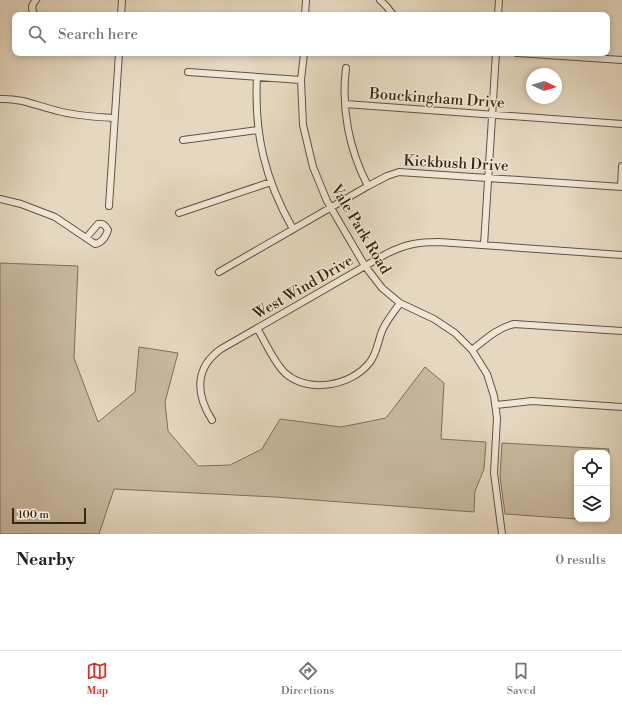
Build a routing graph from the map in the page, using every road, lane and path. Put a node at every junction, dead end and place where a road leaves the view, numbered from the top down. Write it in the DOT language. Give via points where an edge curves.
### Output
graph roads {
  1 [pos="36,0"];
  2 [pos="122,0"];
  3 [pos="306,0"];
  4 [pos="380,0"];
  5 [pos="499,0"];
  6 [pos="34,12"];
  7 [pos="121,12"];
  8 [pos="305,12"];
  9 [pos="391,12"];
  10 [pos="498,12"];
  11 [pos="119,56"];
  12 [pos="304,56"];
  13 [pos="496,56"];
  14 [pos="561,56"];
  15 [pos="622,60"];
  16 [pos="346,68"];
  17 [pos="188,72"];
  18 [pos="257,78"];
  19 [pos="301,80"];
  20 [pos="0,99"];
  21 [pos="345,104"];
  22 [pos="492,114"];
  23 [pos="114,118"];
  24 [pos="622,124"];
  25 [pos="258,130"];
  26 [pos="183,140"];
  27 [pos="622,166"];
  28 [pos="488,178"];
  29 [pos="271,182"];
  30 [pos="368,186"];
  31 [pos="621,187"];
  32 [pos="0,199"];
  33 [pos="109,206"];
  34 [pos="331,207"];
  35 [pos="179,213"];
  36 [pos="293,229"];
  37 [pos="86,238"];
  38 [pos="484,245"];
  39 [pos="622,255"];
  40 [pos="365,266"];
  41 [pos="219,272"];
  42 [pos="400,303"];
  43 [pos="257,328"];
  44 [pos="622,331"];
  45 [pos="472,350"];
  46 [pos="496,405"];
  47 [pos="622,407"];
  48 [pos="212,420"];
  49 [pos="502,534"];
  1 -- 6 [label="street" via="32,8"];
  2 -- 7 [label="street"];
  3 -- 8 [label="street"];
  4 -- 9 [label="street"];
  5 -- 10 [label="street"];
  11 -- 23 [label="street"];
  12 -- 19 [label="street, Vale Park Road"];
  13 -- 22 [label="street"];
  14 -- 15 [label="street"];
  16 -- 21 [label="street"];
  17 -- 18 [label="street"];
  18 -- 19 [label="street"];
  18 -- 25 [label="street"];
  19 -- 34 [label="street, Vale Park Road" via="302,114 307,145 316,175"];
  20 -- 23 [label="street" via="21,100 85,116"];
  21 -- 22 [label="street, Bouckingham Drive"];
  21 -- 30 [label="street" via="351,143"];
  22 -- 24 [label="street, Bouckingham Drive"];
  22 -- 28 [label="street"];
  23 -- 33 [label="street"];
  25 -- 26 [label="street"];
  25 -- 29 [label="street"];
  27 -- 31 [label="street"];
  28 -- 30 [label="street, Kickbush Drive" via="399,172"];
  28 -- 31 [label="street, Kickbush Drive"];
  28 -- 38 [label="street"];
  29 -- 35 [label="street"];
  29 -- 36 [label="street"];
  30 -- 34 [label="street, Kickbush Drive"];
  32 -- 37 [label="street" via="49,214"];
  34 -- 36 [label="street, Kickbush Drive"];
  34 -- 40 [label="street, Vale Park Road"];
  36 -- 41 [label="street, Kickbush Drive"];
  38 -- 39 [label="street, West Wind Drive"];
  38 -- 40 [label="street, West Wind Drive" via="420,242 403,246"];
  40 -- 42 [label="street, Vale Park Road" via="382,288"];
  40 -- 43 [label="street, West Wind Drive"];
  42 -- 43 [label="street" via="383,329 375,353 366,366 354,376 332,384 314,385 293,379 286,374"];
  42 -- 45 [label="street, Vale Park Road" via="443,324"];
  43 -- 48 [label="street, West Wind Drive" via="217,352 205,367 200,390 205,408"];
  44 -- 45 [label="street" via="514,324 499,329"];
  45 -- 46 [label="street, Vale Park Road" via="487,374"];
  46 -- 47 [label="street" via="541,401"];
  46 -- 49 [label="street, Vale Park Road" via="494,473"];
}
